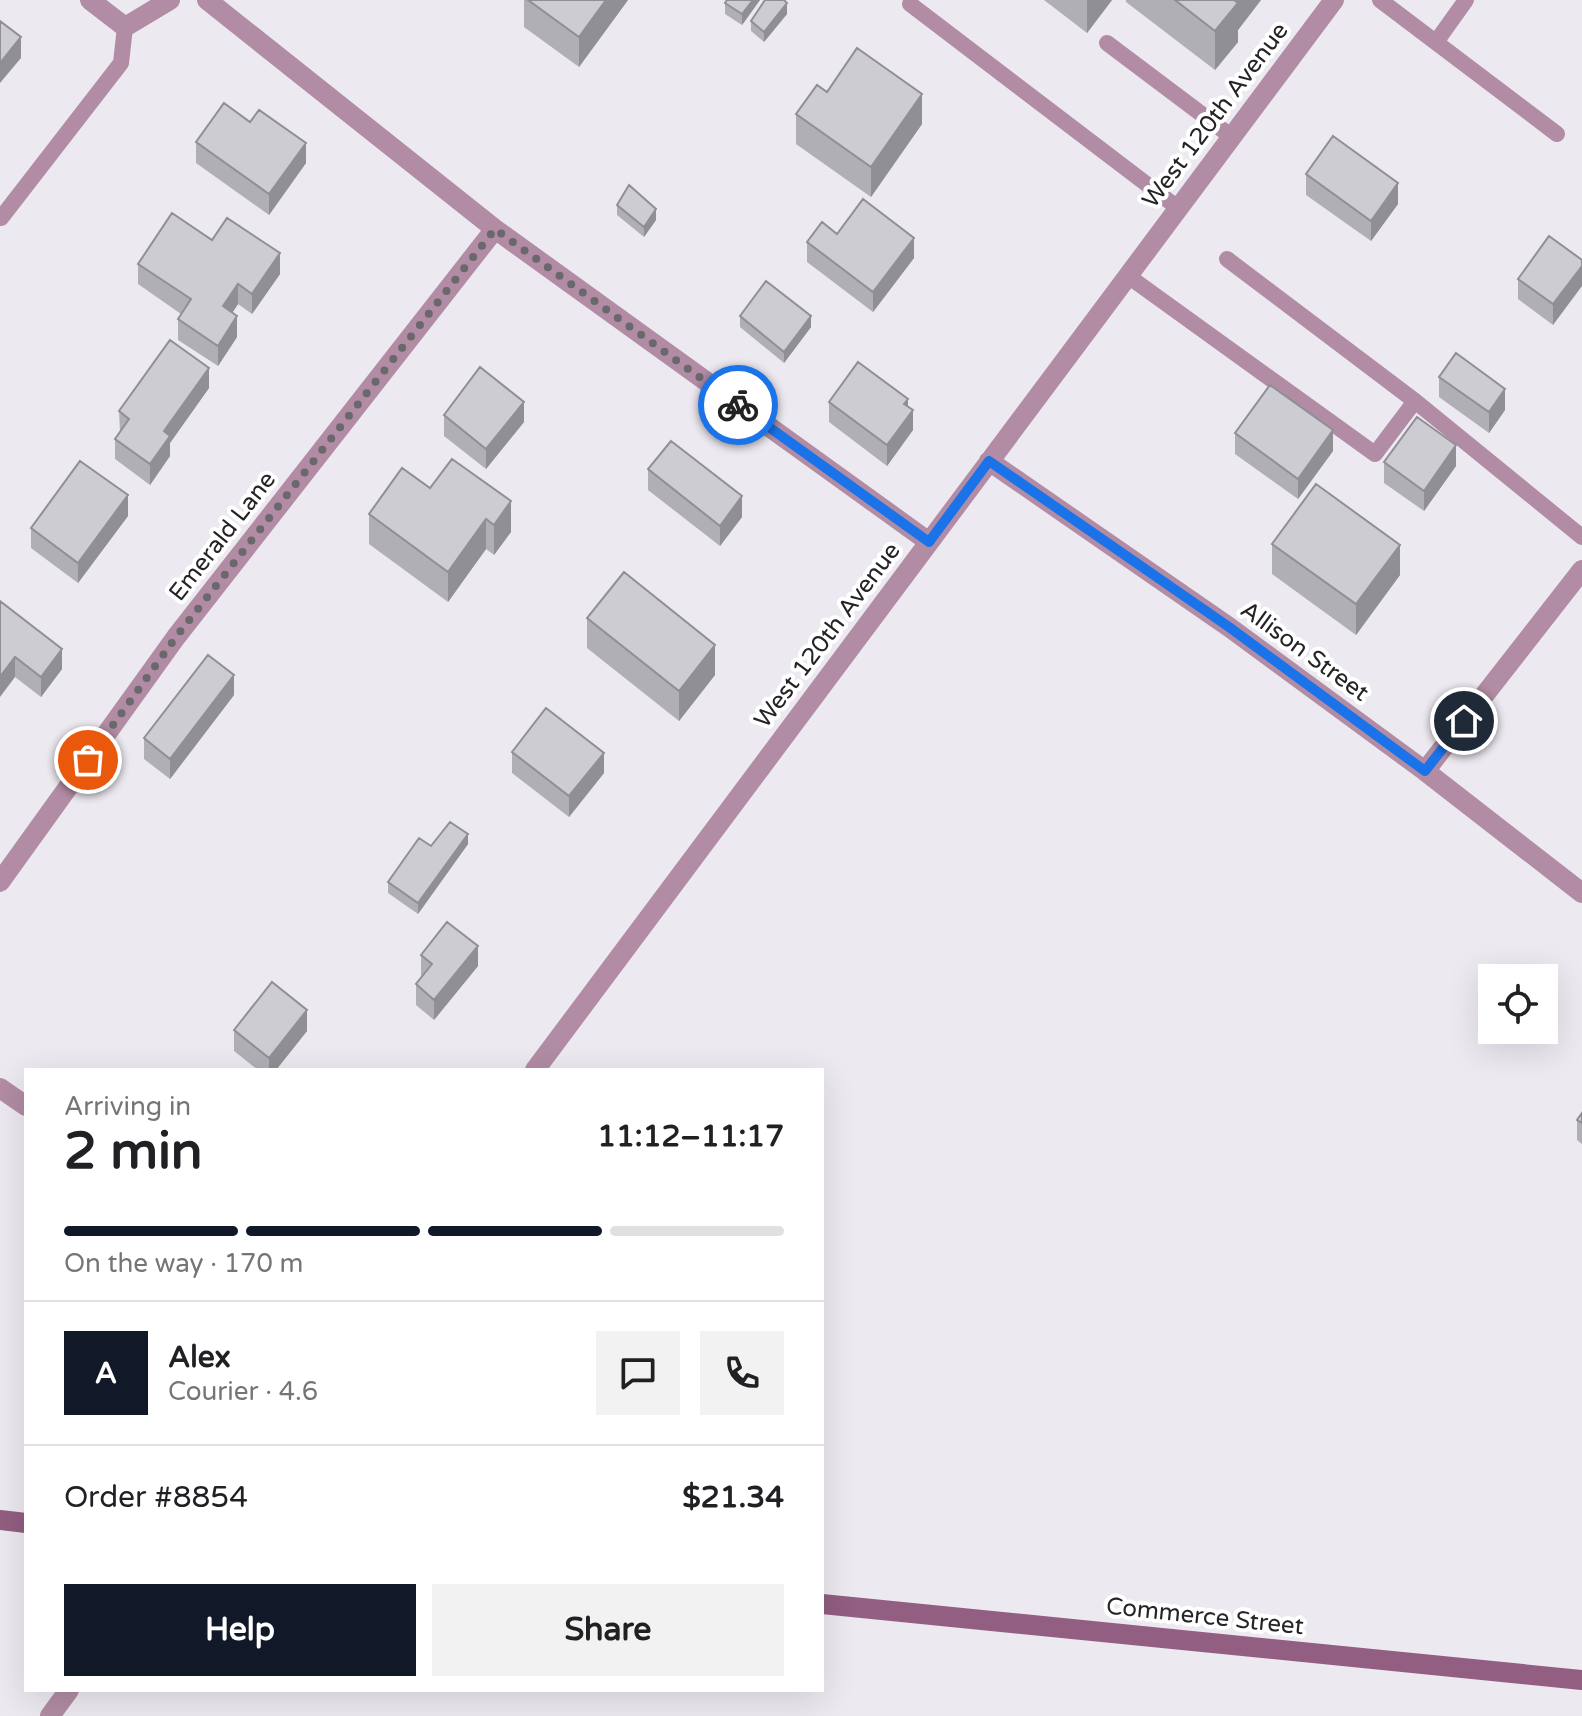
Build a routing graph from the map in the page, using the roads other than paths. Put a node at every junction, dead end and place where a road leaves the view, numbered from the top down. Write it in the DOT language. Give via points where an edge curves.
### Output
graph roads {
  1 [pos="90,0"];
  2 [pos="170,0"];
  3 [pos="207,0"];
  4 [pos="1334,0"];
  5 [pos="1380,0"];
  6 [pos="1466,0"];
  7 [pos="910,4"];
  8 [pos="125,27"];
  9 [pos="1436,42"];
  10 [pos="1107,43"];
  11 [pos="1557,134"];
  12 [pos="1232,137"];
  13 [pos="1178,208"];
  14 [pos="1,218"];
  15 [pos="495,229"];
  16 [pos="1227,259"];
  17 [pos="1128,276"];
  18 [pos="1415,401"];
  19 [pos="989,461"];
  20 [pos="1582,537"];
  21 [pos="929,542"];
  22 [pos="1582,570"];
  23 [pos="1425,771"];
  24 [pos="0,882"];
  25 [pos="1582,893"];
  26 [pos="536,1068"];
  27 [pos="0,1088"];
  28 [pos="24,1105"];
  29 [pos="0,1520"];
  30 [pos="24,1523"];
  31 [pos="824,1604"];
  32 [pos="1582,1680"];
  33 [pos="68,1692"];
  34 [pos="50,1716"];
  1 -- 8 [label="street"];
  2 -- 8 [label="street"];
  3 -- 15 [label="street"];
  4 -- 12 [label="street, West 120th Avenue"];
  5 -- 9 [label="lane"];
  6 -- 9 [label="lane"];
  7 -- 13 [label="lane"];
  8 -- 14 [label="lane" via="121,63"];
  9 -- 11 [label="lane"];
  10 -- 12 [label="lane"];
  12 -- 13 [label="street, West 120th Avenue"];
  13 -- 17 [label="street, West 120th Avenue"];
  15 -- 21 [label="street"];
  15 -- 24 [label="street, Emerald Lane" via="176,637"];
  16 -- 18 [label="lane"];
  17 -- 18 [label="lane" via="1375,454"];
  17 -- 19 [label="street, West 120th Avenue"];
  18 -- 20 [label="lane"];
  19 -- 21 [label="street, West 120th Avenue"];
  19 -- 23 [label="street, Allison Street"];
  21 -- 26 [label="street, West 120th Avenue"];
  22 -- 23 [label="street"];
  23 -- 25 [label="street, Allison Street"];
  27 -- 28 [label="street"];
  29 -- 30 [label="street"];
  31 -- 32 [label="street, Commerce Street"];
  33 -- 34 [label="street"];
}
